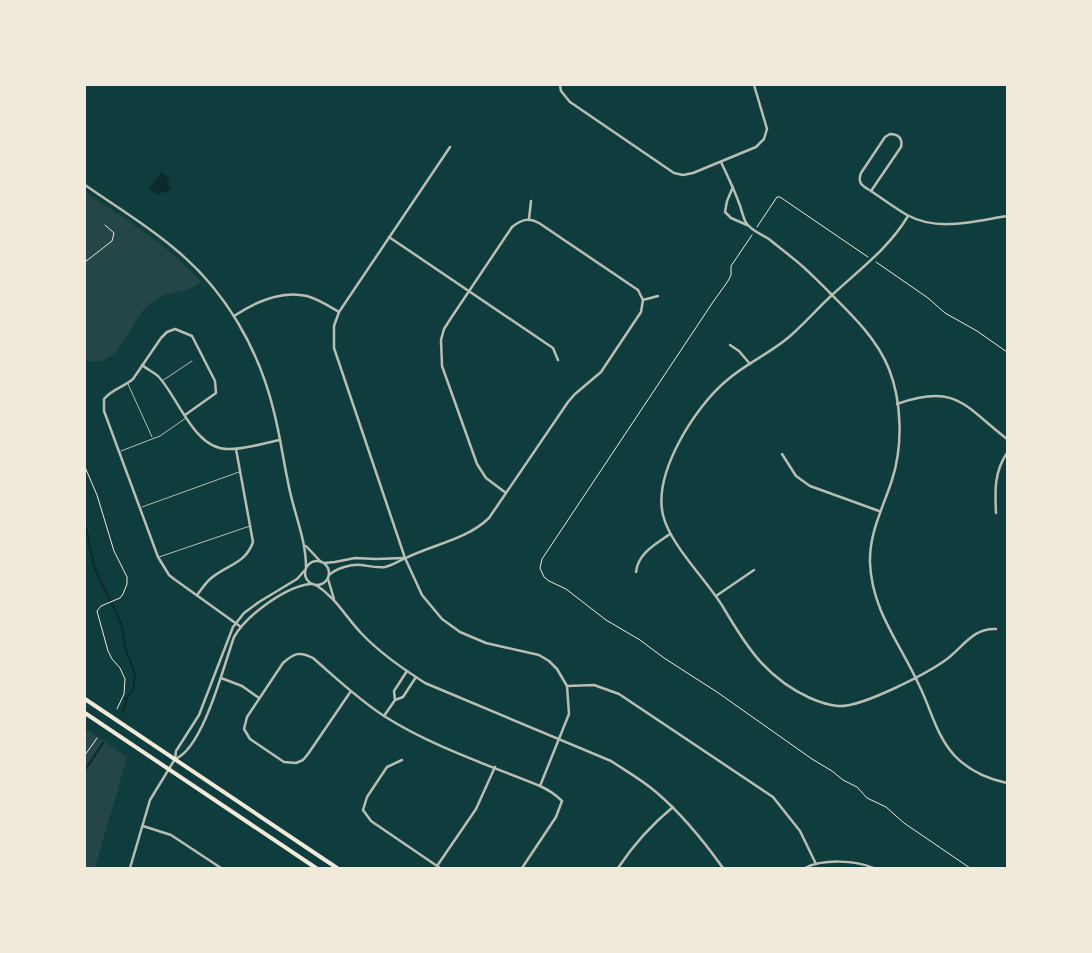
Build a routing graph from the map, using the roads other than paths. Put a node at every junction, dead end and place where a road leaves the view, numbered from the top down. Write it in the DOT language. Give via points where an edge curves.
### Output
graph roads {
  1 [pos="560,85"];
  2 [pos="754,85"];
  3 [pos="450,147"];
  4 [pos="721,162"];
  5 [pos="85,185"];
  6 [pos="733,187"];
  7 [pos="871,192"];
  8 [pos="531,201"];
  9 [pos="908,216"];
  10 [pos="1007,216"];
  11 [pos="529,219"];
  12 [pos="747,225"];
  13 [pos="389,237"];
  14 [pos="469,292"];
  15 [pos="832,295"];
  16 [pos="658,296"];
  17 [pos="643,300"];
  18 [pos="339,312"];
  19 [pos="234,316"];
  20 [pos="730,345"];
  21 [pos="558,360"];
  22 [pos="192,361"];
  23 [pos="750,364"];
  24 [pos="142,365"];
  25 [pos="162,381"];
  26 [pos="128,383"];
  27 [pos="897,404"];
  28 [pos="186,416"];
  29 [pos="152,439"];
  30 [pos="280,440"];
  31 [pos="1007,440"];
  32 [pos="236,448"];
  33 [pos="119,452"];
  34 [pos="1007,453"];
  35 [pos="782,454"];
  36 [pos="240,471"];
  37 [pos="506,493"];
  38 [pos="141,508"];
  39 [pos="879,510"];
  40 [pos="996,513"];
  41 [pos="250,526"];
  42 [pos="670,534"];
  43 [pos="305,545"];
  44 [pos="158,557"];
  45 [pos="406,558"];
  46 [pos="323,562"];
  47 [pos="306,569"];
  48 [pos="754,570"];
  49 [pos="636,572"];
  50 [pos="328,577"];
  51 [pos="311,584"];
  52 [pos="316,585"];
  53 [pos="197,595"];
  54 [pos="716,596"];
  55 [pos="335,601"];
  56 [pos="236,622"];
  57 [pos="241,627"];
  58 [pos="996,629"];
  59 [pos="408,671"];
  60 [pos="416,677"];
  61 [pos="916,677"];
  62 [pos="221,678"];
  63 [pos="567,686"];
  64 [pos="351,691"];
  65 [pos="260,698"];
  66 [pos="85,699"];
  67 [pos="395,700"];
  68 [pos="85,713"];
  69 [pos="384,716"];
  70 [pos="559,739"];
  71 [pos="175,759"];
  72 [pos="402,760"];
  73 [pos="495,768"];
  74 [pos="169,769"];
  75 [pos="1007,783"];
  76 [pos="540,786"];
  77 [pos="673,807"];
  78 [pos="143,826"];
  79 [pos="816,864"];
  80 [pos="439,867"];
  81 [pos="130,868"];
  82 [pos="221,868"];
  83 [pos="316,868"];
  84 [pos="337,868"];
  85 [pos="522,868"];
  86 [pos="618,868"];
  87 [pos="722,868"];
  88 [pos="805,868"];
  89 [pos="814,868"];
  90 [pos="873,868"];
  1 -- 4 [label="street" via="570,102 674,173 686,175"];
  2 -- 4 [label="street" via="765,122 764,139 756,147"];
  3 -- 13 [label="street"];
  4 -- 6 [label="street"];
  5 -- 19 [label="street" via="181,254"];
  6 -- 12 [label="street"];
  6 -- 12 [label="street" via="725,212"];
  7 -- 7 [label="street" via="901,146 902,141 895,134 885,137 860,173 861,185"];
  7 -- 9 [label="street"];
  8 -- 11 [label="street"];
  9 -- 10 [label="street" via="926,222 958,224"];
  9 -- 15 [label="street" via="887,246"];
  11 -- 14 [label="street" via="512,227"];
  11 -- 17 [label="street" via="632,285"];
  12 -- 15 [label="street" via="793,258"];
  13 -- 14 [label="street"];
  13 -- 18 [label="street"];
  14 -- 21 [label="street" via="553,348"];
  14 -- 37 [label="street" via="444,329 440,353 442,366 477,464 486,478"];
  15 -- 23 [label="street" via="789,337"];
  15 -- 27 [label="street" via="854,317 883,357 891,374"];
  16 -- 17 [label="street"];
  17 -- 37 [label="street" via="641,312 601,372 568,402"];
  18 -- 19 [label="street" via="307,296 296,295 258,302"];
  18 -- 45 [label="street" via="334,326 334,348"];
  19 -- 30 [label="street" via="263,375"];
  20 -- 23 [label="street"];
  22 -- 25 [label="lane"];
  23 -- 42 [label="street" via="728,378 712,394 670,460 661,496"];
  24 -- 25 [label="street"];
  24 -- 26 [label="street"];
  24 -- 28 [label="street" via="167,332 175,329 192,336 215,382 216,393"];
  25 -- 28 [label="street"];
  26 -- 29 [label="lane"];
  26 -- 33 [label="street" via="111,391 104,399 104,411"];
  27 -- 31 [label="street" via="935,396 957,400"];
  27 -- 39 [label="street" via="899,446 891,481"];
  28 -- 29 [label="lane"];
  28 -- 32 [label="street" via="207,443 218,448"];
  29 -- 33 [label="lane"];
  30 -- 32 [label="street"];
  30 -- 43 [label="street" via="291,502"];
  32 -- 36 [label="street"];
  33 -- 38 [label="street"];
  34 -- 40 [label="street" via="996,480"];
  35 -- 39 [label="street" via="796,476 810,486"];
  36 -- 38 [label="lane"];
  36 -- 41 [label="street"];
  37 -- 45 [label="street" via="480,528"];
  38 -- 44 [label="street"];
  39 -- 61 [label="street" via="871,548 873,586 884,621"];
  41 -- 44 [label="lane"];
  41 -- 53 [label="street" via="253,542 244,559 210,579"];
  42 -- 49 [label="street" via="641,558"];
  42 -- 54 [label="street"];
  43 -- 46 [label="street"];
  43 -- 47 [label="street"];
  44 -- 53 [label="street" via="169,575"];
  45 -- 46 [label="street"];
  45 -- 50 [label="street" via="382,567 359,565 337,569"];
  45 -- 63 [label="street" via="422,595 442,619 460,632 486,643 539,654 557,669"];
  46 -- 47 [label="street" via="314,561"];
  46 -- 50 [label="street" via="328,568"];
  47 -- 51 [label="street" via="306,578"];
  47 -- 56 [label="street"];
  48 -- 54 [label="street"];
  50 -- 52 [label="street"];
  50 -- 55 [label="street"];
  51 -- 52 [label="street"];
  51 -- 57 [label="street" via="300,586 264,606"];
  52 -- 55 [label="street"];
  53 -- 56 [label="street"];
  54 -- 61 [label="street" via="758,661 787,685 816,700 840,706 857,704"];
  55 -- 59 [label="street" via="362,634"];
  56 -- 57 [label="street"];
  56 -- 71 [label="street" via="200,715 176,751"];
  57 -- 62 [label="street" via="234,637"];
  58 -- 61 [label="street" via="976,634 946,659"];
  59 -- 60 [label="street"];
  59 -- 67 [label="street" via="394,691"];
  60 -- 67 [label="street" via="402,697"];
  60 -- 70 [label="street"];
  61 -- 75 [label="street" via="937,729 951,752 976,772"];
  62 -- 65 [label="street"];
  62 -- 71 [label="street" via="201,730 183,755"];
  63 -- 70 [label="street" via="569,714"];
  63 -- 79 [label="street" via="594,685 619,694 773,797 800,830"];
  64 -- 65 [label="street" via="313,658 298,653 284,663"];
  64 -- 65 [label="street" via="308,754 296,763 284,762 246,734 244,722"];
  64 -- 69 [label="street"];
  66 -- 71 [label="main road"];
  67 -- 69 [label="street"];
  68 -- 74 [label="main road"];
  69 -- 73 [label="street" via="431,741"];
  70 -- 76 [label="street"];
  70 -- 77 [label="street" via="611,761"];
  71 -- 74 [label="street"];
  71 -- 84 [label="main road"];
  72 -- 80 [label="street" via="387,767 367,797 363,810 371,821"];
  73 -- 76 [label="street"];
  73 -- 80 [label="street" via="476,809"];
  74 -- 78 [label="street" via="153,795"];
  74 -- 83 [label="main road"];
  76 -- 85 [label="street" via="562,801 556,817"];
  77 -- 86 [label="street" via="646,830"];
  77 -- 87 [label="street" via="699,835"];
  78 -- 81 [label="street"];
  78 -- 82 [label="street" via="172,836"];
  79 -- 88 [label="street"];
  79 -- 89 [label="street"];
  79 -- 90 [label="street" via="853,862"];
}
